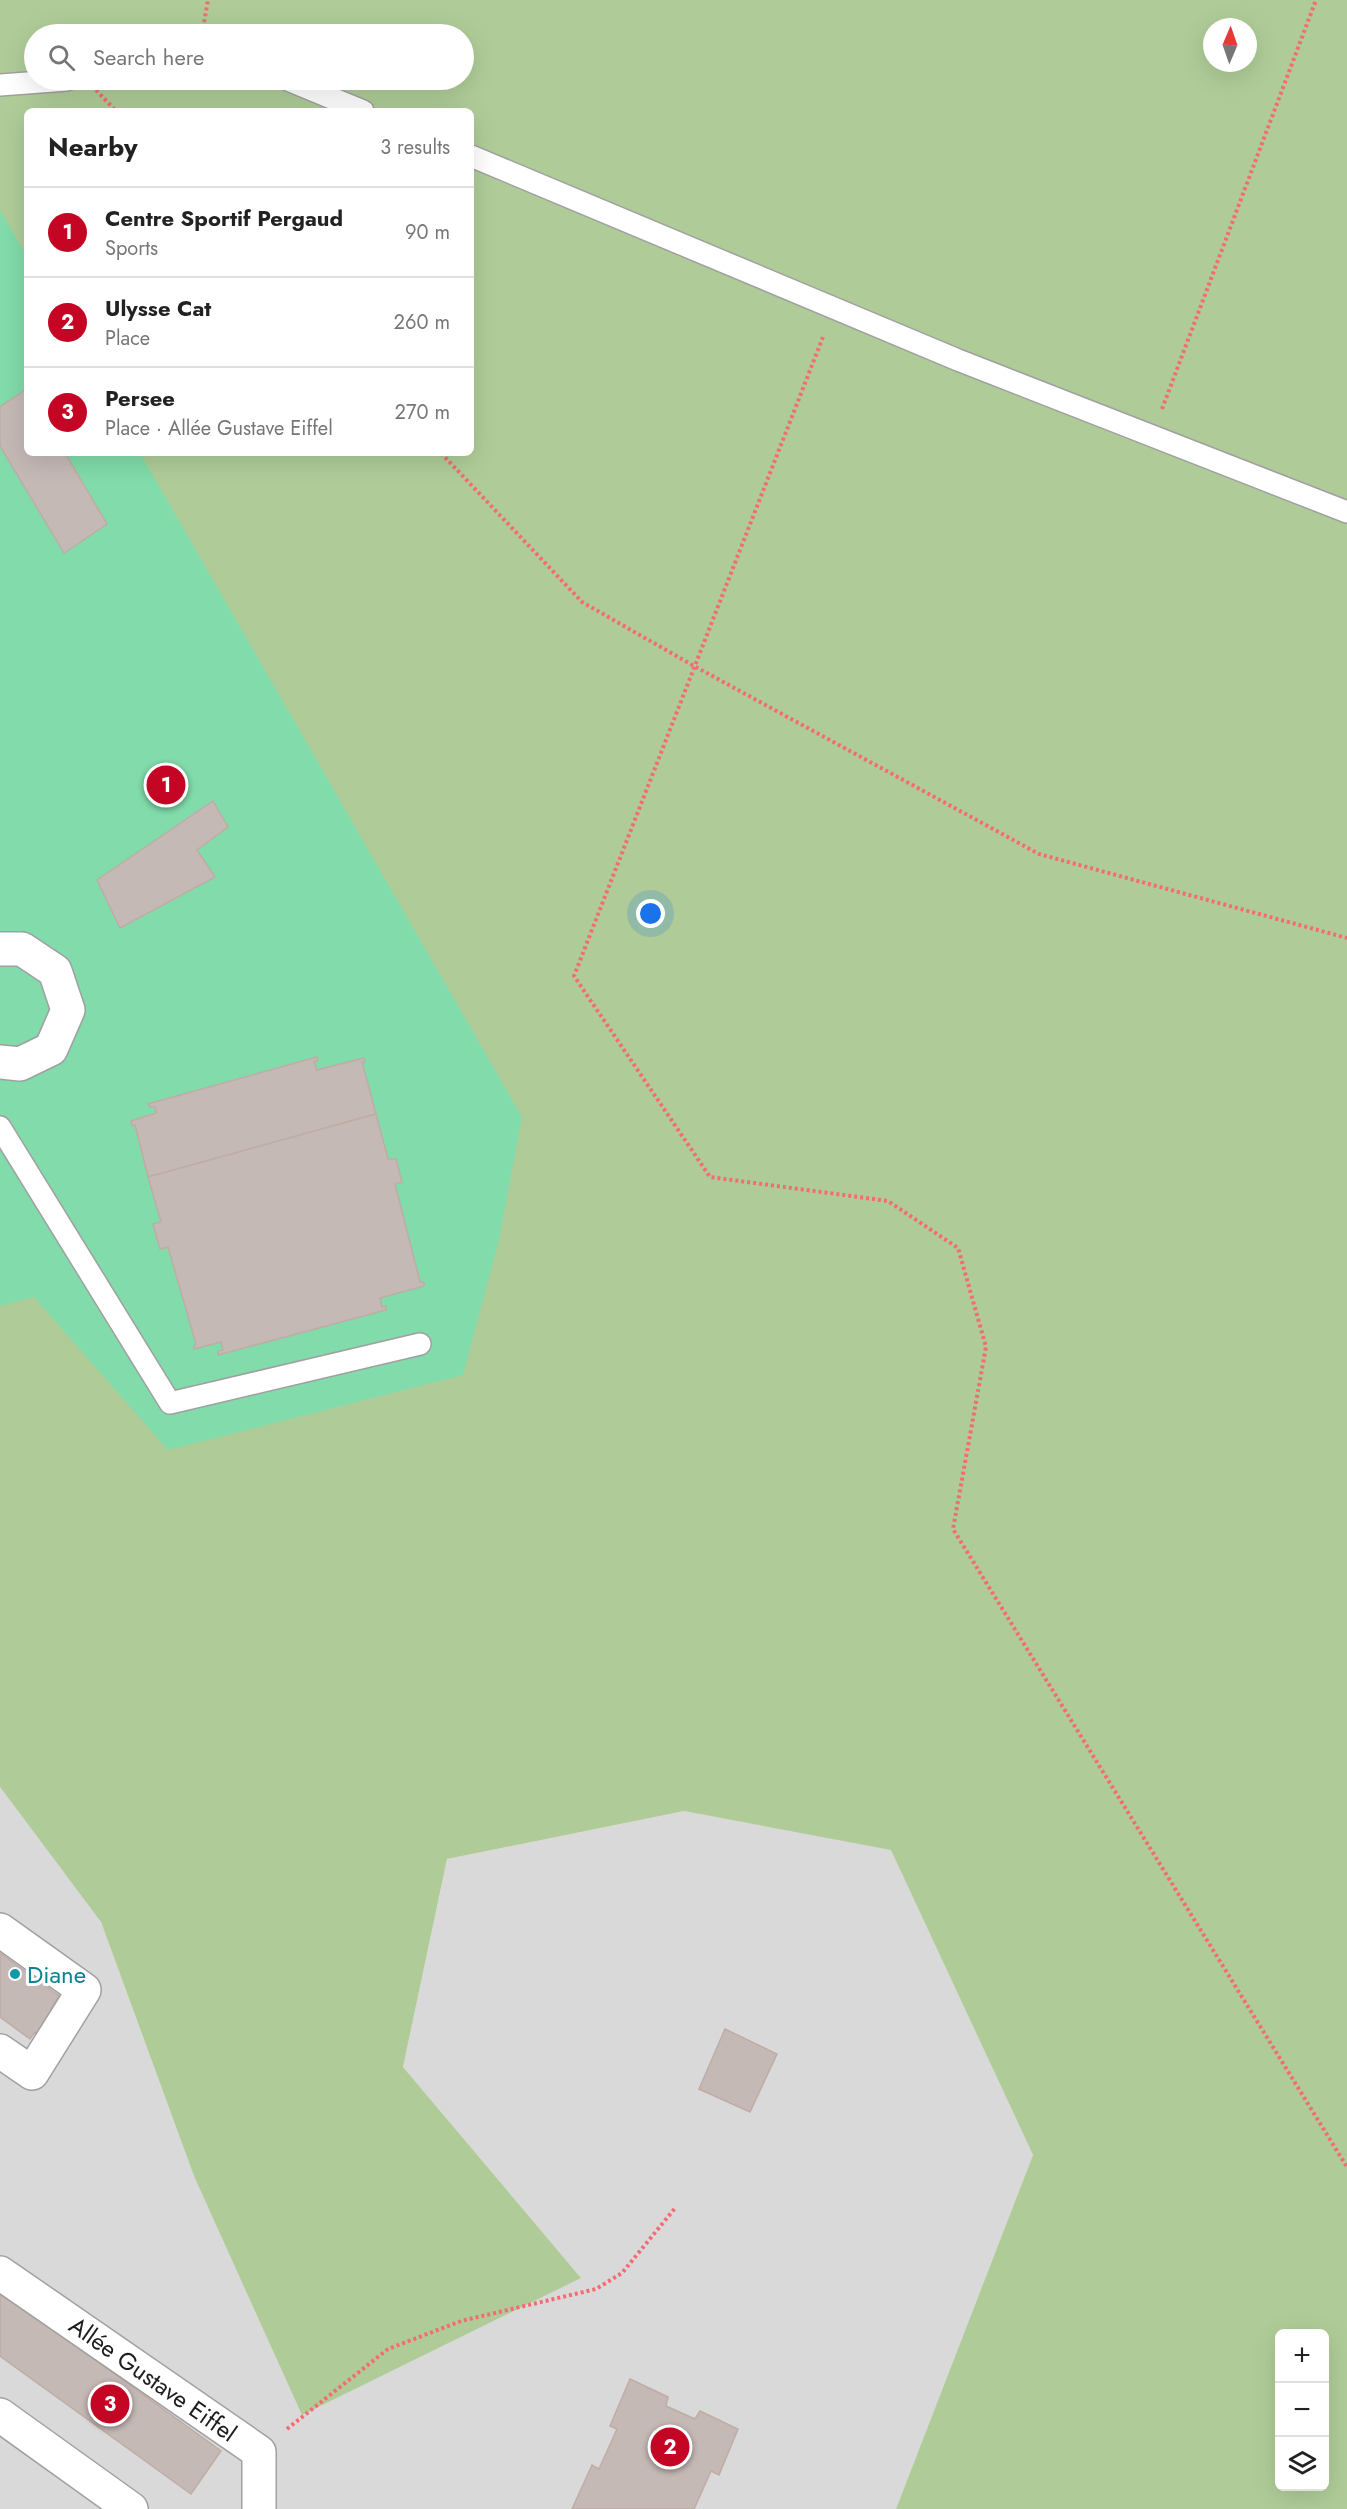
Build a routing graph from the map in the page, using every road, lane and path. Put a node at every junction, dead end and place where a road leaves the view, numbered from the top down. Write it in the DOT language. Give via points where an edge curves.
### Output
graph roads {
  1 [pos="208,0"];
  2 [pos="1316,0"];
  3 [pos="204,24"];
  4 [pos="24,84"];
  5 [pos="0,86"];
  6 [pos="97,90"];
  7 [pos="312,90"];
  8 [pos="113,108"];
  9 [pos="356,108"];
  10 [pos="474,157"];
  11 [pos="834,308"];
  12 [pos="1152,436"];
  13 [pos="444,456"];
  14 [pos="1347,512"];
  15 [pos="694,666"];
  16 [pos="1347,938"];
  17 [pos="0,950"];
  18 [pos="0,1062"];
  19 [pos="0,1127"];
  20 [pos="420,1344"];
  21 [pos="0,1930"];
  22 [pos="0,2051"];
  23 [pos="1347,2168"];
  24 [pos="676,2207"];
  25 [pos="0,2273"];
  26 [pos="1,2420"];
  27 [pos="259,2452"];
  28 [pos="131,2509"];
  29 [pos="259,2509"];
  1 -- 3 [label="path"];
  2 -- 12 [label="path"];
  4 -- 5 [label="lane"];
  6 -- 8 [label="path"];
  7 -- 9 [label="lane"];
  10 -- 11 [label="lane"];
  11 -- 12 [label="lane"];
  11 -- 15 [label="path"];
  12 -- 14 [label="lane"];
  13 -- 15 [label="path" via="582,602"];
  15 -- 16 [label="path" via="1039,854"];
  15 -- 23 [label="path" via="574,976 710,1177 888,1201 958,1248 986,1347 952,1529"];
  17 -- 18 [label="street" via="22,949 55,971 68,1011 51,1049 20,1064"];
  19 -- 20 [label="lane" via="170,1403"];
  21 -- 22 [label="street" via="84,1990 32,2073"];
  24 -- 27 [label="path" via="622,2273 596,2289 461,2321 388,2349"];
  25 -- 27 [label="street, Allée Gustave Eiffel"];
  26 -- 28 [label="street"];
  27 -- 29 [label="street, Allée Gustave Eiffel"];
}
